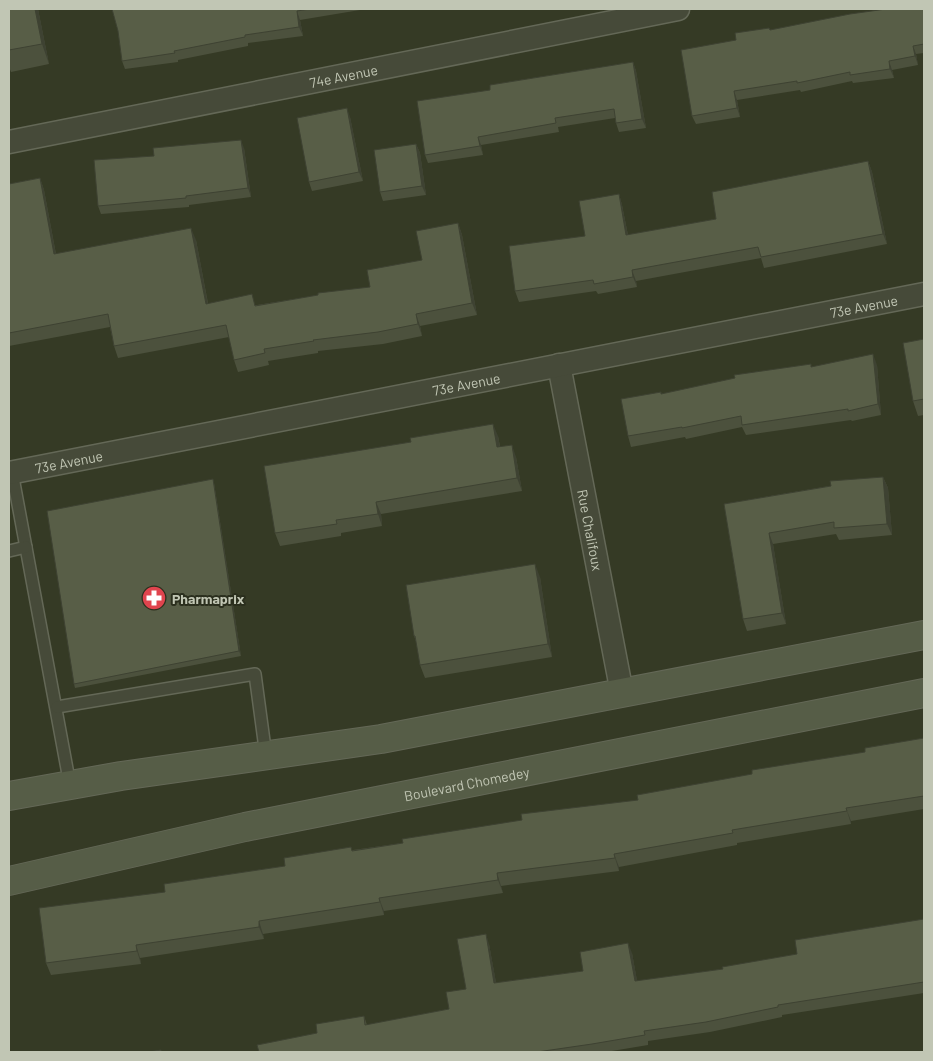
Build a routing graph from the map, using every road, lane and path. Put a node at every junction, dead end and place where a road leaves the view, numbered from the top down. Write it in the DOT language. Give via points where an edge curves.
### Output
graph roads {
  1 [pos="678,9"];
  2 [pos="9,142"];
  3 [pos="924,294"];
  4 [pos="558,366"];
  5 [pos="10,472"];
  6 [pos="26,547"];
  7 [pos="9,551"];
  8 [pos="924,635"];
  9 [pos="622,693"];
  10 [pos="924,693"];
  11 [pos="57,707"];
  12 [pos="266,756"];
  13 [pos="70,786"];
  14 [pos="9,796"];
  15 [pos="9,881"];
  1 -- 2 [label="street, 74e Avenue"];
  3 -- 4 [label="street, 73e Avenue"];
  4 -- 5 [label="street, 73e Avenue"];
  4 -- 9 [label="street, Rue Chalifoux"];
  5 -- 6 [label="lane"];
  6 -- 7 [label="lane"];
  6 -- 11 [label="lane"];
  8 -- 9 [label="street"];
  9 -- 12 [label="street" via="381,739"];
  10 -- 15 [label="street, Boulevard Chomedey" via="245,827"];
  11 -- 12 [label="lane" via="255,674"];
  11 -- 13 [label="lane"];
  12 -- 13 [label="street"];
  13 -- 14 [label="street"];
}
